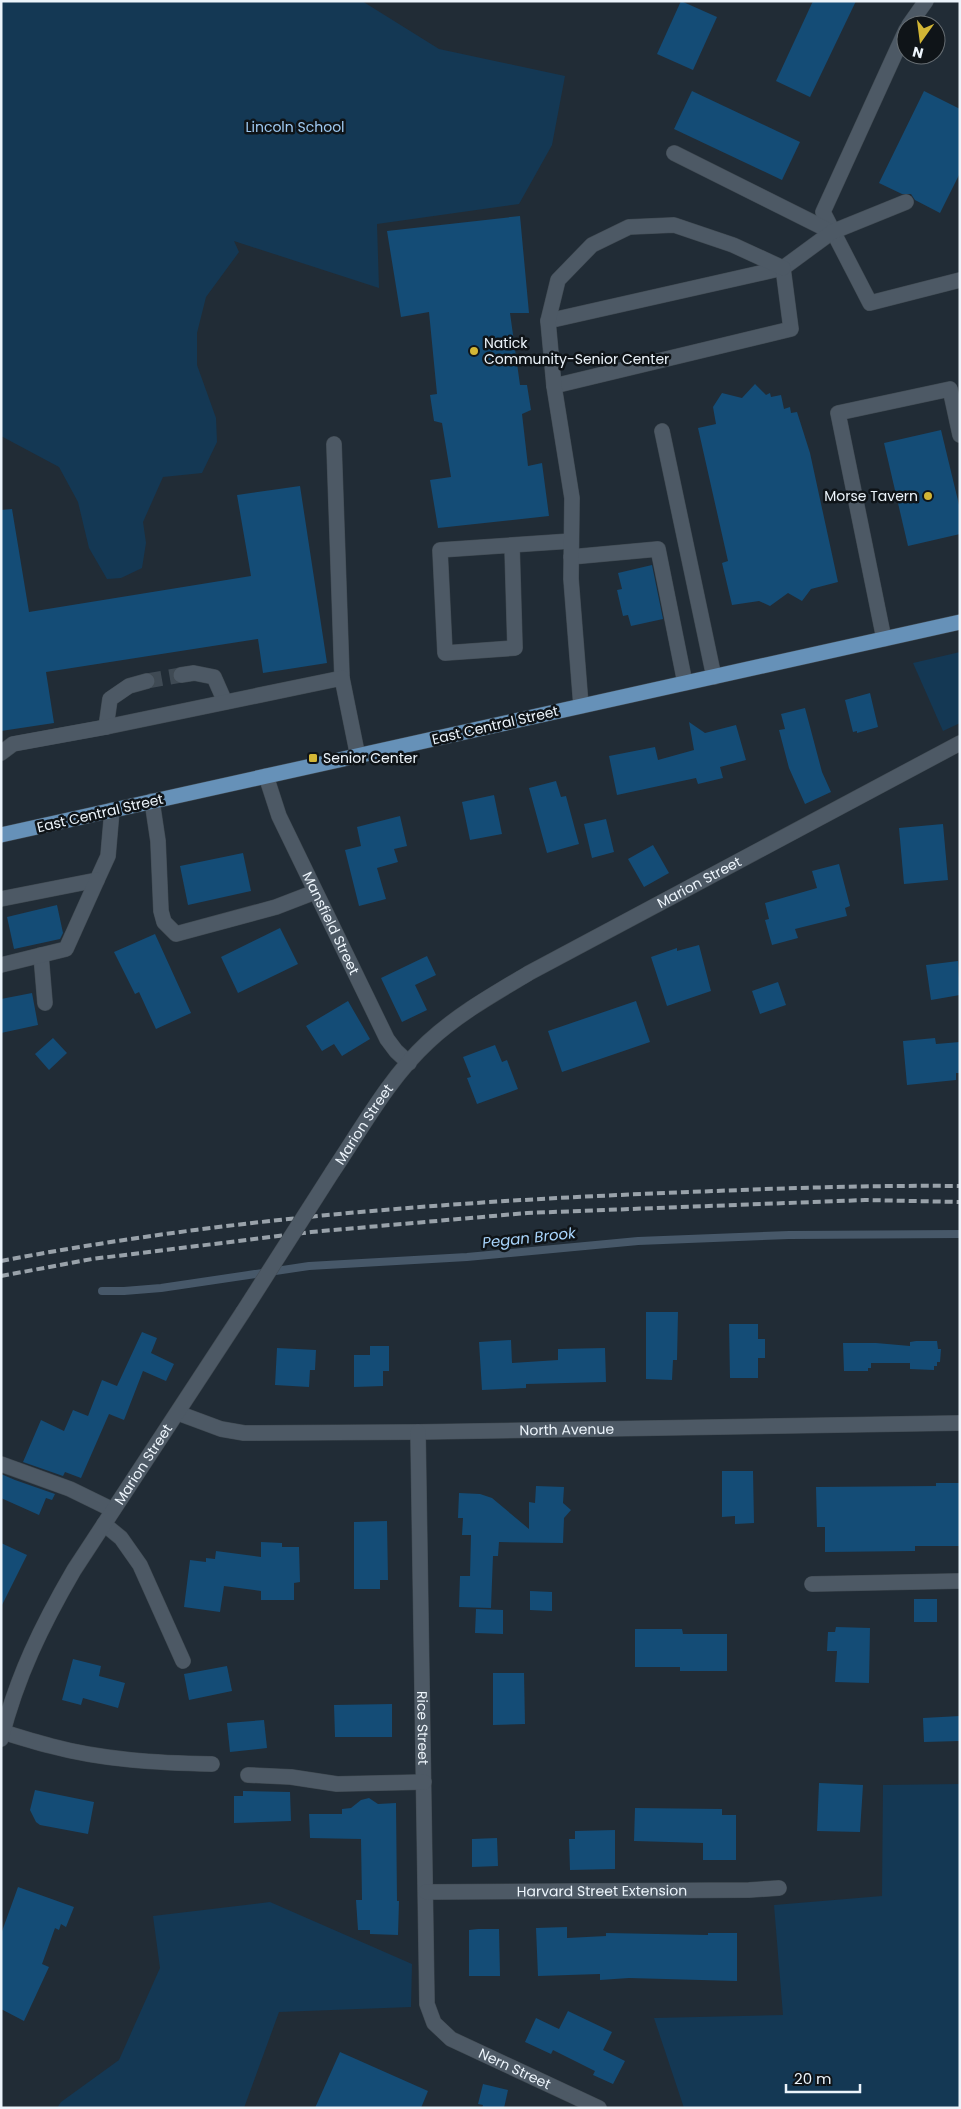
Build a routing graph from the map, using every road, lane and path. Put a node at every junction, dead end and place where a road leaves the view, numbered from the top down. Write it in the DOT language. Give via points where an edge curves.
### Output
graph roads {
  1 [pos="926,1"];
  2 [pos="916,15"];
  3 [pos="896,52"];
  4 [pos="674,153"];
  5 [pos="906,202"];
  6 [pos="832,232"];
  7 [pos="783,268"];
  8 [pos="960,280"];
  9 [pos="548,321"];
  10 [pos="554,386"];
  11 [pos="662,431"];
  12 [pos="960,435"];
  13 [pos="334,444"];
  14 [pos="571,541"];
  15 [pos="512,545"];
  16 [pos="571,557"];
  17 [pos="960,622"];
  18 [pos="884,639"];
  19 [pos="181,675"];
  20 [pos="714,677"];
  21 [pos="342,678"];
  22 [pos="146,682"];
  23 [pos="685,683"];
  24 [pos="225,702"];
  25 [pos="581,706"];
  26 [pos="106,727"];
  27 [pos="958,748"];
  28 [pos="1,753"];
  29 [pos="358,756"];
  30 [pos="266,776"];
  31 [pos="152,801"];
  32 [pos="112,810"];
  33 [pos="1,835"];
  34 [pos="98,880"];
  35 [pos="315,892"];
  36 [pos="1,899"];
  37 [pos="41,956"];
  38 [pos="1,965"];
  39 [pos="45,1003"];
  40 [pos="409,1063"];
  41 [pos="178,1413"];
  42 [pos="960,1423"];
  43 [pos="418,1432"];
  44 [pos="1,1464"];
  45 [pos="113,1510"];
  46 [pos="104,1524"];
  47 [pos="960,1581"];
  48 [pos="812,1584"];
  49 [pos="183,1662"];
  50 [pos="2,1735"];
  51 [pos="212,1764"];
  52 [pos="248,1775"];
  53 [pos="424,1782"];
  54 [pos="779,1888"];
  55 [pos="426,1892"];
  56 [pos="434,2023"];
  57 [pos="599,2108"];
  1 -- 2 [label="street"];
  3 -- 6 [label="street" via="823,212"];
  4 -- 6 [label="street"];
  5 -- 6 [label="street"];
  6 -- 7 [label="street"];
  6 -- 8 [label="street" via="870,303"];
  7 -- 9 [label="street"];
  7 -- 9 [label="street" via="733,245 674,225 629,227 592,245 558,280"];
  7 -- 10 [label="street" via="791,329"];
  9 -- 10 [label="street"];
  10 -- 14 [label="street" via="572,498"];
  11 -- 20 [label="street"];
  12 -- 18 [label="street" via="950,389 838,413"];
  13 -- 21 [label="street"];
  14 -- 15 [label="street"];
  14 -- 16 [label="street"];
  15 -- 15 [label="street" via="440,550 445,653 515,648"];
  16 -- 23 [label="street" via="658,549"];
  16 -- 25 [label="street"];
  17 -- 18 [label="main road, East Central Street"];
  18 -- 20 [label="main road, East Central Street"];
  19 -- 24 [label="street" via="194,673 214,677"];
  20 -- 23 [label="main road, East Central Street"];
  21 -- 24 [label="street"];
  21 -- 29 [label="street"];
  22 -- 26 [label="street" via="129,686 110,698"];
  23 -- 25 [label="main road, East Central Street"];
  24 -- 26 [label="street"];
  25 -- 29 [label="main road, East Central Street"];
  26 -- 28 [label="street" via="13,744"];
  27 -- 40 [label="street, Marion Street" via="513,982 448,1025"];
  29 -- 30 [label="main road, East Central Street"];
  30 -- 31 [label="main road, East Central Street"];
  30 -- 35 [label="street, Mansfield Street" via="279,816"];
  31 -- 32 [label="main road, East Central Street"];
  31 -- 35 [label="street" via="158,841 161,911 164,922 176,934 276,907"];
  32 -- 33 [label="main road, East Central Street"];
  32 -- 34 [label="street" via="108,856"];
  34 -- 36 [label="street"];
  34 -- 37 [label="street" via="66,950"];
  35 -- 40 [label="street, Mansfield Street" via="387,1038"];
  37 -- 38 [label="street"];
  37 -- 39 [label="street"];
  40 -- 41 [label="street, Marion Street, bridge" via="333,1171"];
  41 -- 43 [label="street, North Avenue" via="221,1429 244,1433"];
  41 -- 45 [label="street, Marion Street"];
  42 -- 43 [label="street, North Avenue"];
  43 -- 53 [label="street, Rice Street"];
  44 -- 45 [label="street" via="70,1489"];
  45 -- 46 [label="street, Marion Street"];
  46 -- 49 [label="street" via="126,1544 140,1565"];
  46 -- 50 [label="street, Marion Street" via="51,1608 32,1646"];
  47 -- 48 [label="street"];
  50 -- 51 [label="street" via="91,1755 163,1763"];
  52 -- 53 [label="street" via="337,1784"];
  53 -- 55 [label="street, Rice Street"];
  54 -- 55 [label="street, Harvard Street Extension"];
  55 -- 56 [label="street, Rice Street" via="427,2004"];
  56 -- 57 [label="street, Nern Street" via="451,2038"];
}
